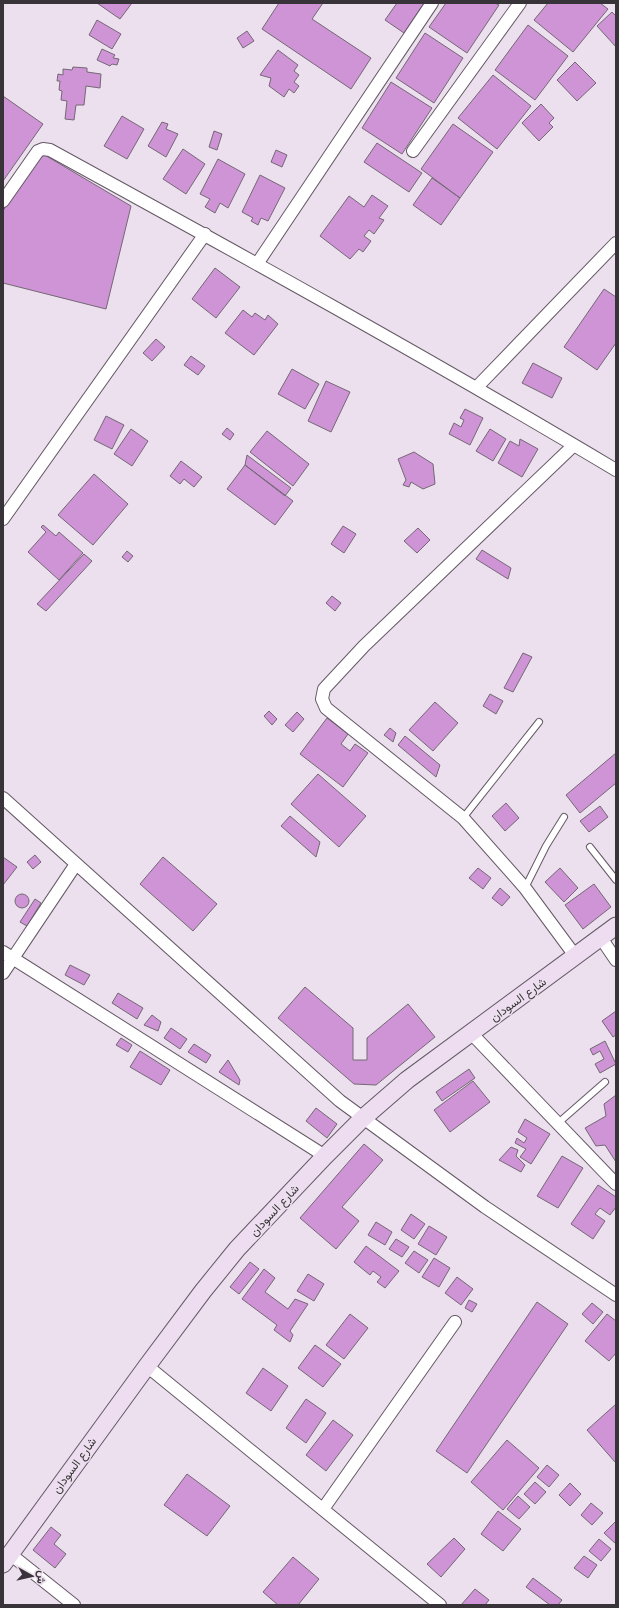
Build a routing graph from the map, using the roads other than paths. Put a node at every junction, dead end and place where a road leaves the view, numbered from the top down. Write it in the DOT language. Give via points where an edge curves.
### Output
graph roads {
  1 [pos="432,3"];
  2 [pos="516,4"];
  3 [pos="413,151"];
  4 [pos="3,201"];
  5 [pos="205,234"];
  6 [pos="616,243"];
  7 [pos="257,264"];
  8 [pos="477,387"];
  9 [pos="574,445"];
  10 [pos="616,470"];
  11 [pos="3,519"];
  12 [pos="539,722"];
  13 [pos="3,798"];
  14 [pos="564,817"];
  15 [pos="463,818"];
  16 [pos="590,847"];
  17 [pos="76,864"];
  18 [pos="616,880"];
  19 [pos="525,888"];
  20 [pos="616,926"];
  21 [pos="601,938"];
  22 [pos="8,954"];
  23 [pos="576,957"];
  24 [pos="616,960"];
  25 [pos="3,973"];
  26 [pos="471,1033"];
  27 [pos="605,1082"];
  28 [pos="362,1119"];
  29 [pos="557,1124"];
  30 [pos="325,1156"];
  31 [pos="616,1184"];
  32 [pos="616,1295"];
  33 [pos="455,1322"];
  34 [pos="147,1366"];
  35 [pos="323,1509"];
  36 [pos="7,1559"];
  37 [pos="74,1605"];
  38 [pos="440,1605"];
  1 -- 7 [label="street"];
  2 -- 3 [label="street"];
  4 -- 5 [label="street" via="38,151 47,149"];
  5 -- 7 [label="street"];
  5 -- 11 [label="street"];
  6 -- 8 [label="street"];
  7 -- 8 [label="street"];
  8 -- 9 [label="street"];
  9 -- 10 [label="street"];
  9 -- 15 [label="street" via="364,646 324,689 322,699 326,708"];
  12 -- 15 [label="lane"];
  13 -- 17 [label="street"];
  14 -- 19 [label="lane"];
  15 -- 19 [label="street"];
  16 -- 18 [label="lane"];
  17 -- 22 [label="street"];
  17 -- 28 [label="street" via="230,1004"];
  19 -- 23 [label="street"];
  20 -- 21 [label="main road, شارع السودان"];
  21 -- 23 [label="main road, شارع السودان"];
  21 -- 24 [label="street"];
  22 -- 25 [label="street"];
  22 -- 30 [label="street"];
  23 -- 26 [label="main road, شارع السودان"];
  26 -- 28 [label="main road, شارع السودان" via="407,1080"];
  26 -- 29 [label="street"];
  27 -- 29 [label="lane"];
  28 -- 30 [label="main road, شارع السودان"];
  28 -- 32 [label="street" via="485,1207"];
  29 -- 31 [label="street"];
  30 -- 34 [label="main road, شارع السودان" via="238,1249"];
  33 -- 35 [label="street"];
  34 -- 35 [label="street"];
  34 -- 36 [label="main road, شارع السودان"];
  35 -- 38 [label="street"];
  36 -- 37 [label="street"];
}
